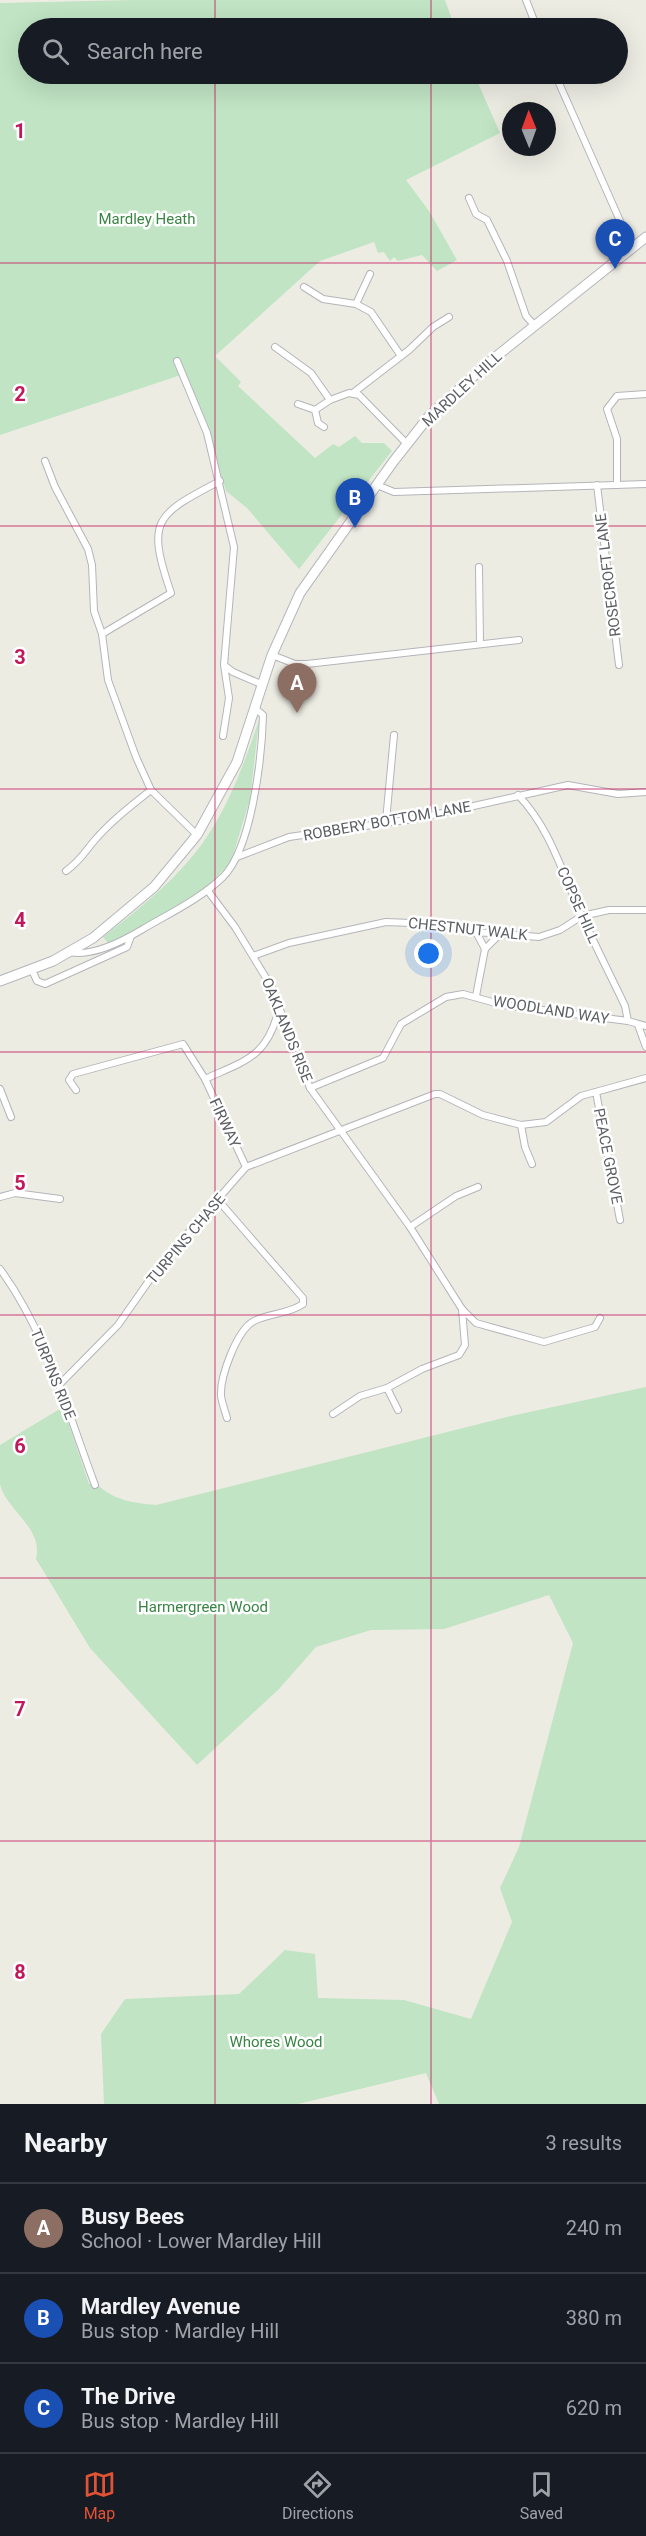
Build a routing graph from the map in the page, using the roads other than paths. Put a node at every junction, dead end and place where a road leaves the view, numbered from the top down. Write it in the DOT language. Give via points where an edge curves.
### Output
graph roads {
  1 [pos="526,0"];
  2 [pos="533,18"];
  3 [pos="559,84"];
  4 [pos="469,198"];
  5 [pos="646,237"];
  6 [pos="632,248"];
  7 [pos="370,274"];
  8 [pos="304,287"];
  9 [pos="356,304"];
  10 [pos="449,317"];
  11 [pos="534,325"];
  12 [pos="274,347"];
  13 [pos="401,356"];
  14 [pos="177,361"];
  15 [pos="353,393"];
  16 [pos="646,394"];
  17 [pos="330,400"];
  18 [pos="298,404"];
  19 [pos="315,410"];
  20 [pos="324,427"];
  21 [pos="407,444"];
  22 [pos="45,461"];
  23 [pos="220,481"];
  24 [pos="376,484"];
  25 [pos="646,484"];
  26 [pos="597,485"];
  27 [pos="617,485"];
  28 [pos="478,567"];
  29 [pos="102,634"];
  30 [pos="519,640"];
  31 [pos="480,644"];
  32 [pos="272,655"];
  33 [pos="224,665"];
  34 [pos="619,665"];
  35 [pos="263,685"];
  36 [pos="256,709"];
  37 [pos="394,735"];
  38 [pos="223,736"];
  39 [pos="151,790"];
  40 [pos="646,792"];
  41 [pos="518,795"];
  42 [pos="386,821"];
  43 [pos="196,835"];
  44 [pos="237,857"];
  45 [pos="66,871"];
  46 [pos="208,891"];
  47 [pos="646,910"];
  48 [pos="582,916"];
  49 [pos="476,932"];
  50 [pos="500,934"];
  51 [pos="131,936"];
  52 [pos="93,938"];
  53 [pos="101,947"];
  54 [pos="485,949"];
  55 [pos="70,952"];
  56 [pos="253,956"];
  57 [pos="32,970"];
  58 [pos="0,981"];
  59 [pos="476,996"];
  60 [pos="280,1008"];
  61 [pos="628,1021"];
  62 [pos="638,1025"];
  63 [pos="646,1026"];
  64 [pos="646,1047"];
  65 [pos="646,1078"];
  66 [pos="205,1079"];
  67 [pos="310,1088"];
  68 [pos="0,1089"];
  69 [pos="76,1090"];
  70 [pos="596,1092"];
  71 [pos="11,1117"];
  72 [pos="521,1125"];
  73 [pos="340,1130"];
  74 [pos="532,1164"];
  75 [pos="246,1167"];
  76 [pos="478,1187"];
  77 [pos="0,1197"];
  78 [pos="60,1199"];
  79 [pos="218,1200"];
  80 [pos="620,1220"];
  81 [pos="410,1227"];
  82 [pos="0,1269"];
  83 [pos="462,1309"];
  84 [pos="600,1318"];
  85 [pos="59,1384"];
  86 [pos="387,1388"];
  87 [pos="398,1410"];
  88 [pos="333,1414"];
  89 [pos="227,1418"];
  90 [pos="95,1485"];
  1 -- 2 [label="street"];
  3 -- 6 [label="street"];
  4 -- 11 [label="street" via="476,214 487,220 507,261 526,316"];
  5 -- 6 [label="main road, MARDLEY HILL"];
  6 -- 11 [label="main road, MARDLEY HILL"];
  7 -- 9 [label="street"];
  8 -- 9 [label="street" via="323,299"];
  9 -- 13 [label="street" via="377,318"];
  10 -- 13 [label="street"];
  11 -- 21 [label="main road, MARDLEY HILL" via="430,415"];
  12 -- 17 [label="street" via="310,373"];
  13 -- 15 [label="street"];
  14 -- 23 [label="street" via="207,433"];
  15 -- 17 [label="street"];
  15 -- 21 [label="street"];
  16 -- 27 [label="street" via="617,396 608,406 617,439"];
  17 -- 19 [label="street"];
  18 -- 19 [label="street"];
  19 -- 20 [label="street" via="318,423"];
  21 -- 24 [label="main road, MARDLEY HILL"];
  22 -- 29 [label="street" via="88,549 94,611"];
  23 -- 29 [label="street" via="164,515 157,541 171,593"];
  23 -- 33 [label="street" via="234,547"];
  24 -- 26 [label="street" via="394,492"];
  24 -- 32 [label="main road, MARDLEY HILL" via="300,593"];
  25 -- 27 [label="street"];
  26 -- 27 [label="street"];
  26 -- 34 [label="street, ROSECROFT LANE"];
  28 -- 31 [label="street"];
  29 -- 39 [label="street" via="108,680"];
  30 -- 31 [label="street"];
  31 -- 32 [label="street" via="307,664"];
  32 -- 35 [label="main road, MARDLEY HILL"];
  33 -- 35 [label="street"];
  33 -- 38 [label="street" via="229,698"];
  35 -- 36 [label="main road, MARDLEY HILL"];
  36 -- 43 [label="main road, MARDLEY HILL" via="237,762"];
  36 -- 44 [label="street" via="263,713 263,723 252,803"];
  37 -- 42 [label="street"];
  39 -- 43 [label="street"];
  39 -- 45 [label="street" via="120,814 76,867"];
  40 -- 41 [label="street, ROBBERY BOTTOM LANE" via="618,794 575,785"];
  41 -- 42 [label="street, ROBBERY BOTTOM LANE" via="420,818"];
  41 -- 48 [label="street, COPSE HILL" via="534,811 552,844"];
  42 -- 44 [label="street, ROBBERY BOTTOM LANE" via="289,837"];
  43 -- 52 [label="main road, MARDLEY HILL" via="154,886"];
  44 -- 46 [label="street"];
  46 -- 51 [label="street"];
  46 -- 56 [label="street, OAKLANDS RISE"];
  47 -- 48 [label="street, CHESTNUT WALK" via="609,910"];
  48 -- 50 [label="street, CHESTNUT WALK" via="539,937"];
  48 -- 61 [label="street, COPSE HILL" via="625,1006"];
  49 -- 50 [label="street, CHESTNUT WALK"];
  49 -- 54 [label="street"];
  49 -- 56 [label="street, CHESTNUT WALK" via="436,924 386,922 289,943"];
  50 -- 54 [label="street"];
  51 -- 53 [label="street"];
  51 -- 57 [label="street" via="127,947 45,984 37,981"];
  52 -- 53 [label="street"];
  52 -- 55 [label="main road, MARDLEY HILL"];
  53 -- 55 [label="street" via="83,954"];
  54 -- 59 [label="street"];
  55 -- 57 [label="main road, MARDLEY HILL"];
  56 -- 60 [label="street, OAKLANDS RISE"];
  57 -- 58 [label="main road, MARDLEY HILL"];
  59 -- 61 [label="street, WOODLAND WAY" via="503,1005"];
  59 -- 67 [label="street, WOODLAND WAY" via="446,997 401,1024 383,1058"];
  60 -- 66 [label="street, FIRWAY" via="267,1044 245,1060"];
  60 -- 67 [label="street, OAKLANDS RISE"];
  61 -- 62 [label="street, WOODLAND WAY"];
  62 -- 63 [label="street, WOODLAND WAY"];
  62 -- 64 [label="street"];
  65 -- 70 [label="street"];
  66 -- 69 [label="street" via="183,1044 73,1074 69,1080"];
  66 -- 75 [label="street, FIRWAY"];
  67 -- 73 [label="street, OAKLANDS RISE"];
  68 -- 71 [label="street"];
  70 -- 72 [label="street" via="573,1100 546,1122"];
  70 -- 80 [label="street, PEACE GROVE"];
  72 -- 73 [label="street, TURPINS CHASE" via="483,1115 440,1094"];
  72 -- 74 [label="street"];
  73 -- 75 [label="street, TURPINS CHASE"];
  73 -- 81 [label="street, OAKLANDS RISE"];
  75 -- 79 [label="street, TURPINS CHASE"];
  76 -- 81 [label="street" via="456,1196"];
  77 -- 78 [label="street" via="15,1193"];
  79 -- 85 [label="street, TURPINS CHASE" via="160,1265 118,1325"];
  79 -- 89 [label="street" via="303,1298 303,1304 295,1309 252,1322 239,1335 221,1395"];
  81 -- 83 [label="street, OAKLANDS RISE"];
  82 -- 85 [label="street, TURPINS RIDE" via="29,1316"];
  83 -- 84 [label="street" via="476,1323 544,1342 595,1327"];
  83 -- 86 [label="street, OAKLANDS RISE" via="465,1345 459,1355"];
  85 -- 90 [label="street, TURPINS RIDE"];
  86 -- 87 [label="street"];
  86 -- 88 [label="street, OAKLANDS RISE" via="360,1396"];
}
